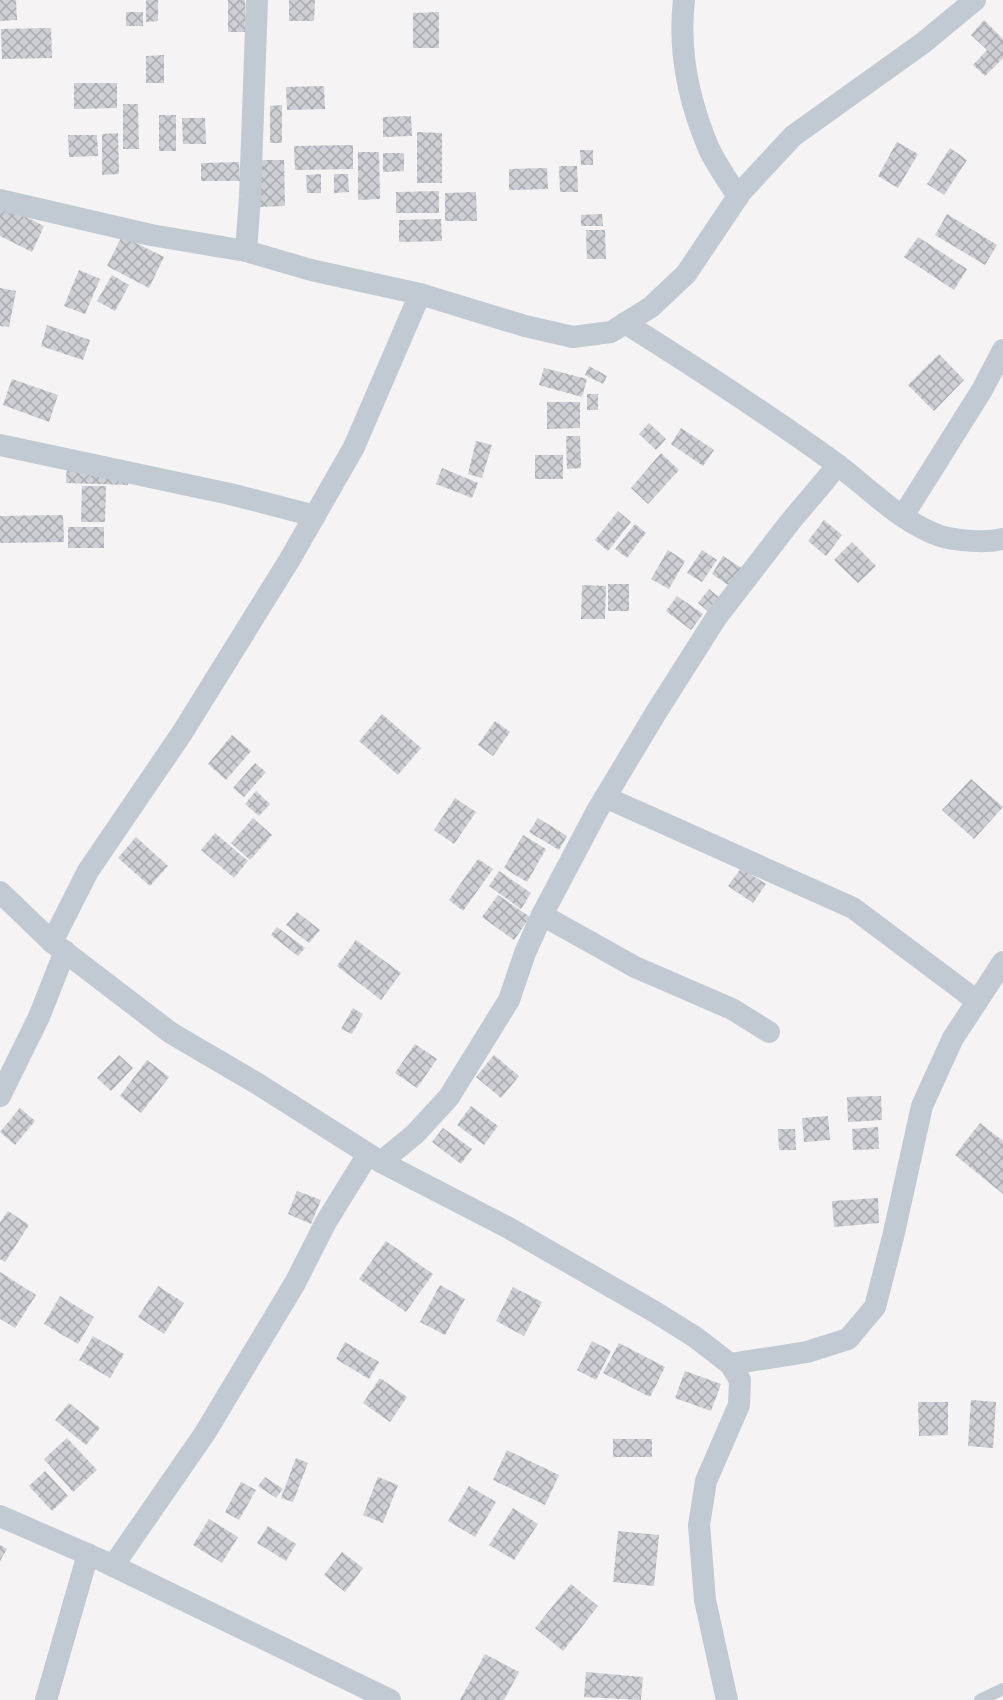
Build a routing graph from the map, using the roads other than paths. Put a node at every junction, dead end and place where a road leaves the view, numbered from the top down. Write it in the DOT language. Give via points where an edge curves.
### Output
graph roads {
  1 [pos="257,0"];
  2 [pos="684,0"];
  3 [pos="975,0"];
  4 [pos="738,197"];
  5 [pos="0,200"];
  6 [pos="246,251"];
  7 [pos="420,294"];
  8 [pos="625,323"];
  9 [pos="1003,350"];
  10 [pos="0,445"];
  11 [pos="838,465"];
  12 [pos="315,516"];
  13 [pos="903,516"];
  14 [pos="998,546"];
  15 [pos="605,797"];
  16 [pos="0,892"];
  17 [pos="542,915"];
  18 [pos="59,946"];
  19 [pos="1003,962"];
  20 [pos="977,1001"];
  21 [pos="770,1032"];
  22 [pos="0,1096"];
  23 [pos="374,1158"];
  24 [pos="730,1364"];
  25 [pos="0,1516"];
  26 [pos="88,1554"];
  27 [pos="113,1566"];
  28 [pos="1003,1689"];
  29 [pos="46,1700"];
  30 [pos="390,1700"];
  31 [pos="727,1700"];
  32 [pos="980,1700"];
  1 -- 6 [label="street"];
  2 -- 4 [label="street" via="684,65 693,105 710,151"];
  3 -- 4 [label="street" via="923,43 793,136"];
  4 -- 8 [label="street" via="686,274 651,307"];
  5 -- 6 [label="street" via="151,235"];
  6 -- 7 [label="street"];
  7 -- 8 [label="street" via="573,337 611,332"];
  7 -- 12 [label="street" via="354,447"];
  8 -- 11 [label="street" via="762,410"];
  9 -- 13 [label="street"];
  10 -- 12 [label="street"];
  11 -- 13 [label="street"];
  11 -- 15 [label="street" via="716,618"];
  12 -- 18 [label="street" via="182,733 88,871"];
  13 -- 14 [label="street" via="940,536"];
  15 -- 17 [label="street"];
  15 -- 20 [label="street" via="853,908"];
  16 -- 18 [label="street"];
  17 -- 21 [label="street" via="635,967 732,1009"];
  17 -- 23 [label="street" via="509,1000 448,1097 415,1134"];
  18 -- 22 [label="street" via="39,1017"];
  18 -- 23 [label="street" via="171,1034"];
  19 -- 20 [label="street"];
  20 -- 24 [label="street" via="953,1038 922,1106 875,1307 848,1339 807,1352"];
  23 -- 24 [label="street" via="507,1227 655,1312"];
  23 -- 27 [label="street" via="326,1222 205,1433"];
  24 -- 31 [label="street" via="740,1380 740,1405 706,1481 699,1524 705,1600"];
  25 -- 26 [label="street"];
  26 -- 27 [label="street"];
  26 -- 29 [label="street"];
  27 -- 30 [label="street"];
  28 -- 32 [label="lane"];
}
